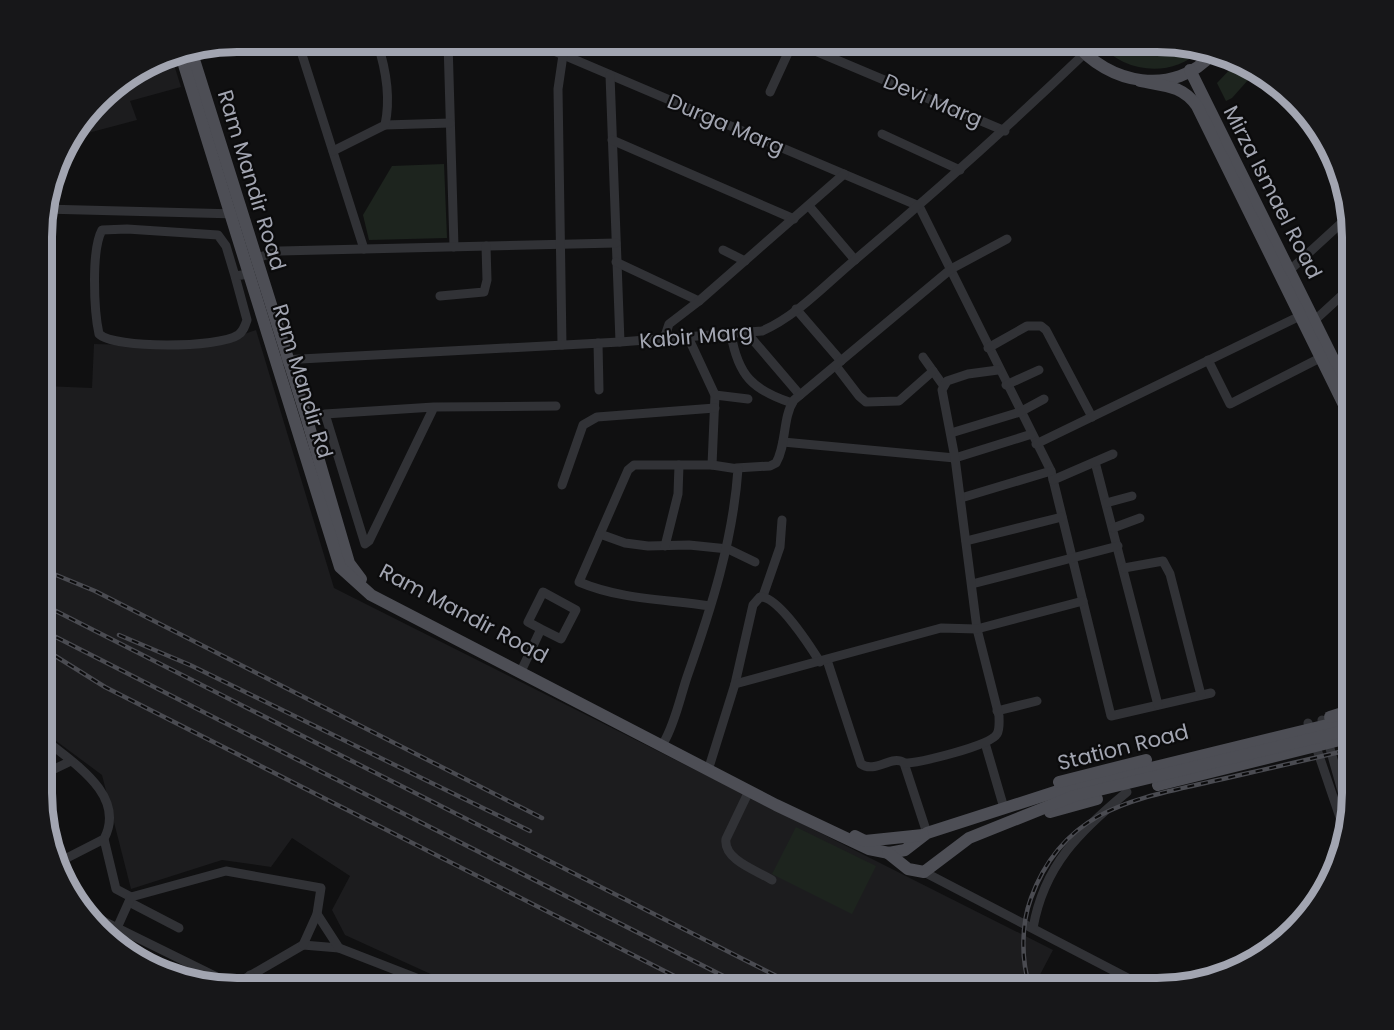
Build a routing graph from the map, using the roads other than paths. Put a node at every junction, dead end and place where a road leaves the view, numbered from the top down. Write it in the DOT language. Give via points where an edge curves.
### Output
graph roads {
  1 [pos="301,52"];
  2 [pos="380,52"];
  3 [pos="448,52"];
  4 [pos="555,52"];
  5 [pos="564,52"];
  6 [pos="789,53"];
  7 [pos="819,53"];
  8 [pos="1084,54"];
  9 [pos="563,56"];
  10 [pos="193,58"];
  11 [pos="1204,59"];
  12 [pos="183,61"];
  13 [pos="1190,70"];
  14 [pos="610,75"];
  15 [pos="1140,81"];
  16 [pos="770,92"];
  17 [pos="450,123"];
  18 [pos="385,125"];
  19 [pos="1005,131"];
  20 [pos="882,134"];
  21 [pos="612,140"];
  22 [pos="333,150"];
  23 [pos="960,170"];
  24 [pos="844,174"];
  25 [pos="809,206"];
  26 [pos="919,206"];
  27 [pos="55,209"];
  28 [pos="237,214"];
  29 [pos="794,219"];
  30 [pos="1341,223"];
  31 [pos="1007,239"];
  32 [pos="616,243"];
  33 [pos="561,244"];
  34 [pos="486,246"];
  35 [pos="454,247"];
  36 [pos="364,249"];
  37 [pos="723,250"];
  38 [pos="256,258"];
  39 [pos="855,260"];
  40 [pos="745,261"];
  41 [pos="616,262"];
  42 [pos="951,269"];
  43 [pos="1290,270"];
  44 [pos="249,274"];
  45 [pos="235,276"];
  46 [pos="440,296"];
  47 [pos="1341,296"];
  48 [pos="699,301"];
  49 [pos="796,309"];
  50 [pos="1300,316"];
  51 [pos="1315,320"];
  52 [pos="747,333"];
  53 [pos="731,334"];
  54 [pos="688,338"];
  55 [pos="664,339"];
  56 [pos="620,342"];
  57 [pos="598,343"];
  58 [pos="562,345"];
  59 [pos="988,348"];
  60 [pos="923,357"];
  61 [pos="1320,358"];
  62 [pos="282,360"];
  63 [pos="1209,360"];
  64 [pos="838,363"];
  65 [pos="998,370"];
  66 [pos="1039,370"];
  67 [pos="933,371"];
  68 [pos="1341,374"];
  69 [pos="943,385"];
  70 [pos="1006,385"];
  71 [pos="599,390"];
  72 [pos="715,395"];
  73 [pos="800,396"];
  74 [pos="748,399"];
  75 [pos="1044,399"];
  76 [pos="1341,399"];
  77 [pos="792,404"];
  78 [pos="556,406"];
  79 [pos="434,407"];
  80 [pos="715,408"];
  81 [pos="1020,412"];
  82 [pos="1092,417"];
  83 [pos="329,431"];
  84 [pos="951,433"];
  85 [pos="1032,434"];
  86 [pos="306,437"];
  87 [pos="783,442"];
  88 [pos="1036,444"];
  89 [pos="1113,454"];
  90 [pos="956,458"];
  91 [pos="1095,462"];
  92 [pos="680,465"];
  93 [pos="712,465"];
  94 [pos="736,468"];
  95 [pos="1052,476"];
  96 [pos="562,485"];
  97 [pos="1132,496"];
  98 [pos="961,498"];
  99 [pos="1106,503"];
  100 [pos="1062,517"];
  101 [pos="1140,518"];
  102 [pos="782,520"];
  103 [pos="1113,528"];
  104 [pos="600,534"];
  105 [pos="966,541"];
  106 [pos="664,546"];
  107 [pos="1118,546"];
  108 [pos="728,549"];
  109 [pos="1072,558"];
  110 [pos="755,562"];
  111 [pos="1124,568"];
  112 [pos="972,584"];
  113 [pos="371,595"];
  114 [pos="764,596"];
  115 [pos="1083,601"];
  116 [pos="710,606"];
  117 [pos="541,629"];
  118 [pos="977,629"];
  119 [pos="823,661"];
  120 [pos="523,667"];
  121 [pos="735,684"];
  122 [pos="1211,693"];
  123 [pos="1201,695"];
  124 [pos="1037,701"];
  125 [pos="1158,705"];
  126 [pos="997,711"];
  127 [pos="1341,714"];
  128 [pos="1322,720"];
  129 [pos="1341,722"];
  130 [pos="1308,723"];
  131 [pos="1341,732"];
  132 [pos="1341,740"];
  133 [pos="664,742"];
  134 [pos="985,743"];
  135 [pos="1329,744"];
  136 [pos="53,746"];
  137 [pos="1315,747"];
  138 [pos="71,761"];
  139 [pos="904,763"];
  140 [pos="710,764"];
  141 [pos="53,770"];
  142 [pos="1341,790"];
  143 [pos="749,791"];
  144 [pos="1127,792"];
  145 [pos="1040,802"];
  146 [pos="1004,808"];
  147 [pos="1024,808"];
  148 [pos="1340,817"];
  149 [pos="921,837"];
  150 [pos="105,839"];
  151 [pos="888,853"];
  152 [pos="65,856"];
  153 [pos="924,872"];
  154 [pos="772,880"];
  155 [pos="130,899"];
  156 [pos="317,914"];
  157 [pos="107,923"];
  158 [pos="117,928"];
  159 [pos="178,928"];
  160 [pos="1034,928"];
  161 [pos="303,945"];
  162 [pos="339,948"];
  163 [pos="250,975"];
  164 [pos="214,976"];
  165 [pos="245,977"];
  166 [pos="414,977"];
  167 [pos="1128,978"];
  1 -- 22 [label="street"];
  2 -- 18 [label="street" via="386,76"];
  3 -- 17 [label="street"];
  4 -- 9 [label="street, Durga Marg"];
  5 -- 9 [label="street"];
  6 -- 16 [label="street"];
  7 -- 19 [label="street, Devi Marg"];
  8 -- 15 [label="main road" via="1115,75"];
  8 -- 19 [label="street, Kabir Marg"];
  9 -- 14 [label="street, Durga Marg"];
  9 -- 33 [label="street" via="558,89"];
  10 -- 28 [label="main road, Ram Mandir Road"];
  11 -- 13 [label="main road"];
  12 -- 28 [label="main road, Ram Mandir Rd"];
  13 -- 15 [label="main road" via="1160,81"];
  13 -- 43 [label="main road, Mirza Ismael Road"];
  14 -- 21 [label="street"];
  14 -- 24 [label="street, Durga Marg"];
  15 -- 50 [label="main road" via="1176,88 1188,94 1197,106"];
  17 -- 18 [label="street"];
  17 -- 35 [label="street"];
  18 -- 22 [label="street"];
  19 -- 23 [label="street, Kabir Marg"];
  20 -- 23 [label="street"];
  21 -- 29 [label="street"];
  21 -- 32 [label="street"];
  22 -- 36 [label="street"];
  23 -- 26 [label="street, Kabir Marg"];
  24 -- 25 [label="street"];
  24 -- 26 [label="street, Durga Marg"];
  25 -- 29 [label="street"];
  25 -- 39 [label="street"];
  26 -- 39 [label="street, Kabir Marg"];
  26 -- 42 [label="street"];
  27 -- 28 [label="street"];
  28 -- 38 [label="main road, Ram Mandir Road"];
  28 -- 44 [label="main road, Ram Mandir Rd"];
  29 -- 40 [label="street"];
  30 -- 43 [label="street"];
  31 -- 42 [label="street"];
  32 -- 33 [label="street"];
  32 -- 41 [label="street"];
  33 -- 34 [label="street"];
  33 -- 58 [label="street"];
  34 -- 35 [label="street"];
  34 -- 46 [label="street" via="484,292"];
  35 -- 36 [label="street"];
  36 -- 38 [label="street" via="280,251"];
  37 -- 40 [label="street"];
  38 -- 62 [label="main road, Ram Mandir Road"];
  39 -- 49 [label="street, Kabir Marg"];
  40 -- 48 [label="street"];
  41 -- 48 [label="street"];
  41 -- 56 [label="street"];
  42 -- 59 [label="street"];
  42 -- 64 [label="street"];
  43 -- 51 [label="main road, Mirza Ismael Road"];
  44 -- 45 [label="street"];
  44 -- 62 [label="main road, Ram Mandir Rd"];
  45 -- 45 [label="street" via="226,246 218,235 102,230 96,279 99,334 123,343 182,344 227,340 239,335 247,320"];
  47 -- 51 [label="street"];
  48 -- 55 [label="street" via="669,324"];
  49 -- 52 [label="street, Kabir Marg" via="774,326"];
  49 -- 64 [label="street"];
  50 -- 61 [label="main road"];
  50 -- 63 [label="street"];
  51 -- 68 [label="main road, Mirza Ismael Road"];
  52 -- 53 [label="street, Kabir Marg"];
  52 -- 73 [label="street"];
  53 -- 54 [label="street, Kabir Marg"];
  53 -- 77 [label="street" via="740,367 755,387"];
  54 -- 55 [label="street, Kabir Marg"];
  54 -- 72 [label="street"];
  55 -- 56 [label="street, Kabir Marg"];
  56 -- 57 [label="street, Kabir Marg"];
  57 -- 58 [label="street, Kabir Marg"];
  57 -- 71 [label="street"];
  58 -- 62 [label="street, Kabir Marg"];
  59 -- 65 [label="street"];
  59 -- 82 [label="street" via="1027,326 1041,326"];
  60 -- 67 [label="street"];
  61 -- 63 [label="street" via="1230,404"];
  61 -- 76 [label="main road"];
  62 -- 86 [label="main road, Ram Mandir Rd"];
  63 -- 82 [label="street"];
  64 -- 67 [label="street" via="866,402 899,401"];
  64 -- 73 [label="street"];
  65 -- 69 [label="street" via="968,374"];
  65 -- 70 [label="street"];
  66 -- 70 [label="street"];
  67 -- 69 [label="street"];
  69 -- 84 [label="street"];
  70 -- 81 [label="street"];
  72 -- 74 [label="street"];
  72 -- 80 [label="street"];
  73 -- 77 [label="street"];
  75 -- 81 [label="street"];
  77 -- 87 [label="street"];
  78 -- 79 [label="street"];
  79 -- 83 [label="street" via="327,412"];
  79 -- 83 [label="street" via="366,544"];
  80 -- 93 [label="street"];
  80 -- 96 [label="street" via="589,419 583,425"];
  81 -- 84 [label="street"];
  81 -- 85 [label="street"];
  82 -- 88 [label="street"];
  83 -- 86 [label="street"];
  84 -- 90 [label="street"];
  85 -- 88 [label="street"];
  85 -- 90 [label="street"];
  86 -- 113 [label="main road, Ram Mandir Rd" via="340,567"];
  86 -- 120 [label="main road, Ram Mandir Road" via="349,563 361,579"];
  87 -- 90 [label="street"];
  87 -- 94 [label="street" via="779,458 770,466"];
  88 -- 95 [label="street"];
  89 -- 91 [label="street"];
  90 -- 98 [label="street"];
  91 -- 95 [label="street"];
  91 -- 99 [label="street"];
  92 -- 93 [label="street"];
  92 -- 104 [label="street" via="634,465 628,470"];
  92 -- 106 [label="street" via="678,494"];
  93 -- 94 [label="street"];
  94 -- 108 [label="street" via="735,511"];
  95 -- 98 [label="street"];
  95 -- 100 [label="street"];
  97 -- 99 [label="street"];
  98 -- 105 [label="street"];
  99 -- 103 [label="street"];
  100 -- 105 [label="street"];
  100 -- 109 [label="street"];
  101 -- 103 [label="street"];
  102 -- 114 [label="street" via="780,547"];
  103 -- 107 [label="street"];
  104 -- 106 [label="street" via="625,543"];
  104 -- 116 [label="street" via="579,582 634,598"];
  105 -- 112 [label="street"];
  106 -- 108 [label="street"];
  107 -- 109 [label="street"];
  107 -- 111 [label="street"];
  108 -- 110 [label="street"];
  108 -- 116 [label="street"];
  109 -- 112 [label="street"];
  109 -- 115 [label="street"];
  111 -- 123 [label="street" via="1163,561 1170,574"];
  111 -- 125 [label="street"];
  112 -- 118 [label="street"];
  113 -- 143 [label="main road, Ram Mandir Road"];
  114 -- 119 [label="street" via="771,599"];
  114 -- 121 [label="street" via="753,605"];
  115 -- 118 [label="street"];
  115 -- 125 [label="street" via="1111,716"];
  116 -- 133 [label="street"];
  117 -- 117 [label="street" via="528,622 543,592 576,610 561,639"];
  117 -- 120 [label="street"];
  118 -- 119 [label="street" via="941,628"];
  118 -- 126 [label="street"];
  119 -- 121 [label="street"];
  119 -- 139 [label="street" via="861,764 870,768 897,760"];
  120 -- 133 [label="main road, Ram Mandir Road"];
  121 -- 140 [label="street"];
  122 -- 123 [label="street"];
  123 -- 125 [label="street"];
  124 -- 126 [label="street"];
  126 -- 134 [label="street" via="997,735"];
  127 -- 128 [label="main road, Station Road"];
  128 -- 130 [label="main road, Station Road"];
  128 -- 135 [label="street"];
  129 -- 145 [label="main road" via="1083,783"];
  130 -- 137 [label="street"];
  130 -- 147 [label="main road, Station Road" via="1084,774 1038,789"];
  131 -- 145 [label="main road"];
  132 -- 135 [label="main road"];
  133 -- 140 [label="main road, Ram Mandir Road"];
  134 -- 139 [label="street"];
  134 -- 146 [label="street"];
  135 -- 137 [label="main road"];
  135 -- 142 [label="street"];
  136 -- 138 [label="street"];
  137 -- 144 [label="main road"];
  137 -- 148 [label="street"];
  138 -- 141 [label="street"];
  138 -- 150 [label="street" via="102,791 109,805"];
  139 -- 149 [label="street"];
  140 -- 149 [label="main road, Ram Mandir Road" via="865,841"];
  143 -- 151 [label="main road, Ram Mandir Road" via="869,849"];
  143 -- 154 [label="street" via="725,848"];
  144 -- 147 [label="main road" via="1055,811"];
  144 -- 160 [label="street" via="1090,822 1065,851 1038,902"];
  145 -- 147 [label="main road"];
  146 -- 147 [label="main road, Station Road"];
  146 -- 149 [label="main road, Station Road"];
  147 -- 153 [label="main road, Station Road" via="969,838"];
  149 -- 151 [label="main road" via="905,850"];
  150 -- 152 [label="street"];
  150 -- 155 [label="street" via="116,889"];
  151 -- 153 [label="main road, Ram Mandir Road" via="908,869"];
  153 -- 160 [label="street"];
  155 -- 156 [label="street" via="226,871 321,888"];
  155 -- 158 [label="street"];
  155 -- 159 [label="street"];
  156 -- 161 [label="street"];
  156 -- 162 [label="street"];
  157 -- 158 [label="street"];
  158 -- 164 [label="street"];
  160 -- 167 [label="street"];
  161 -- 162 [label="street"];
  161 -- 163 [label="street"];
  162 -- 166 [label="street"];
  163 -- 165 [label="street"];
}
